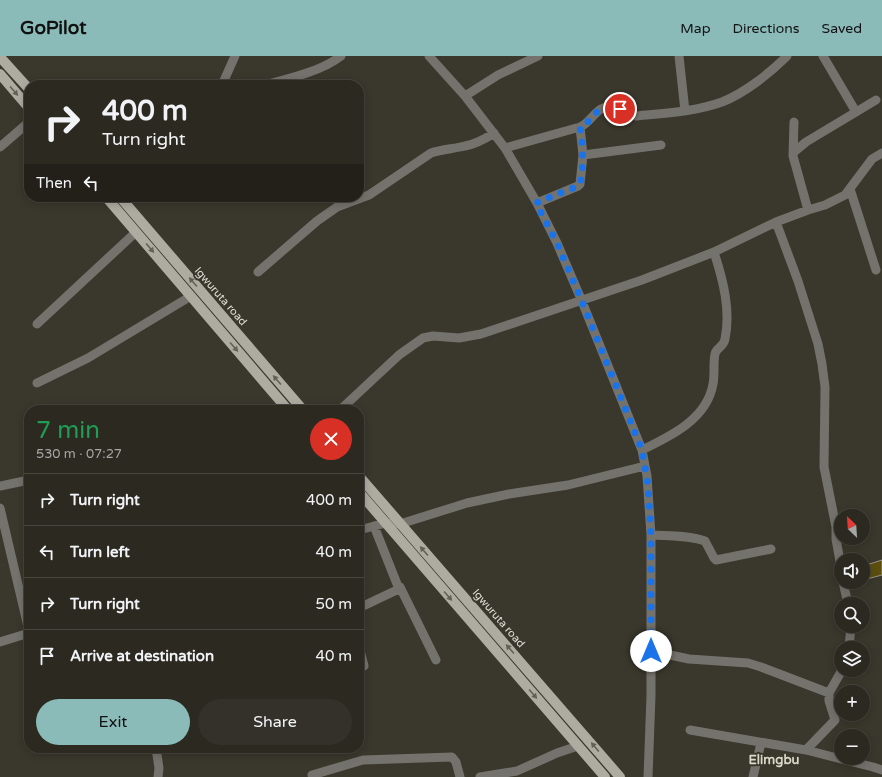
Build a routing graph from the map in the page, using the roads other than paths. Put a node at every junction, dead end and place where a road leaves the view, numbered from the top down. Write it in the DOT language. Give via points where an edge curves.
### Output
graph roads {
  1 [pos="235,56"];
  2 [pos="341,56"];
  3 [pos="429,56"];
  4 [pos="538,56"];
  5 [pos="679,56"];
  6 [pos="787,56"];
  7 [pos="0,57"];
  8 [pos="826,57"];
  9 [pos="0,74"];
  10 [pos="224,80"];
  11 [pos="281,80"];
  12 [pos="24,83"];
  13 [pos="465,96"];
  14 [pos="876,100"];
  15 [pos="24,102"];
  16 [pos="684,111"];
  17 [pos="856,112"];
  18 [pos="794,122"];
  19 [pos="24,126"];
  20 [pos="580,127"];
  21 [pos="494,133"];
  22 [pos="661,145"];
  23 [pos="0,147"];
  24 [pos="505,148"];
  25 [pos="794,152"];
  26 [pos="882,153"];
  27 [pos="583,155"];
  28 [pos="850,189"];
  29 [pos="364,197"];
  30 [pos="110,202"];
  31 [pos="124,202"];
  32 [pos="350,202"];
  33 [pos="536,203"];
  34 [pos="808,210"];
  35 [pos="776,222"];
  36 [pos="136,232"];
  37 [pos="714,252"];
  38 [pos="876,270"];
  39 [pos="258,272"];
  40 [pos="191,296"];
  41 [pos="581,299"];
  42 [pos="36,324"];
  43 [pos="37,383"];
  44 [pos="284,405"];
  45 [pos="299,405"];
  46 [pos="345,405"];
  47 [pos="642,450"];
  48 [pos="645,466"];
  49 [pos="24,481"];
  50 [pos="364,482"];
  51 [pos="0,486"];
  52 [pos="364,498"];
  53 [pos="0,508"];
  54 [pos="386,523"];
  55 [pos="400,524"];
  56 [pos="374,526"];
  57 [pos="364,529"];
  58 [pos="651,535"];
  59 [pos="771,549"];
  60 [pos="838,553"];
  61 [pos="400,588"];
  62 [pos="364,606"];
  63 [pos="24,611"];
  64 [pos="24,634"];
  65 [pos="0,642"];
  66 [pos="651,651"];
  67 [pos="436,660"];
  68 [pos="838,677"];
  69 [pos="829,693"];
  70 [pos="690,730"];
  71 [pos="761,743"];
  72 [pos="578,746"];
  73 [pos="806,750"];
  74 [pos="157,753"];
  75 [pos="882,770"];
  76 [pos="312,775"];
  77 [pos="158,777"];
  78 [pos="460,777"];
  79 [pos="480,777"];
  80 [pos="605,777"];
  81 [pos="620,777"];
  82 [pos="648,777"];
  83 [pos="753,777"];
  1 -- 10 [label="street"];
  2 -- 11 [label="street" via="316,69"];
  3 -- 13 [label="street"];
  4 -- 13 [label="street" via="498,75"];
  5 -- 16 [label="street"];
  6 -- 16 [label="street" via="758,81 728,99"];
  7 -- 12 [label="main road"];
  8 -- 17 [label="street"];
  9 -- 15 [label="main road, one-way"];
  13 -- 21 [label="street"];
  14 -- 17 [label="street"];
  16 -- 20 [label="street" via="633,115 614,107 606,107 598,110 584,126"];
  17 -- 25 [label="street"];
  18 -- 25 [label="street"];
  19 -- 23 [label="street"];
  20 -- 24 [label="street"];
  20 -- 27 [label="street"];
  21 -- 24 [label="street"];
  21 -- 29 [label="street" via="470,145 438,150"];
  22 -- 27 [label="street"];
  24 -- 33 [label="street"];
  25 -- 34 [label="street"];
  26 -- 28 [label="street" via="869,162"];
  27 -- 33 [label="street" via="580,184"];
  28 -- 34 [label="street" via="830,203"];
  28 -- 38 [label="street"];
  30 -- 36 [label="main road, Igwuruta road"];
  45 -- 31 [label="main road, Igwuruta road, one-way"];
  32 -- 39 [label="street" via="337,207 317,221"];
  33 -- 41 [label="street" via="557,243"];
  34 -- 35 [label="street"];
  35 -- 37 [label="street"];
  35 -- 60 [label="street" via="798,281 822,364 825,387 824,467"];
  36 -- 40 [label="main road, Igwuruta road, one-way"];
  36 -- 42 [label="street"];
  37 -- 41 [label="street" via="642,280"];
  37 -- 47 [label="street" via="725,290 727,328 723,345 715,353 713,385 709,397 704,406 678,431"];
  40 -- 43 [label="street" via="88,358"];
  40 -- 44 [label="main road, Igwuruta road, one-way"];
  41 -- 46 [label="street" via="481,334 459,338 423,338 399,355"];
  41 -- 47 [label="street"];
  47 -- 48 [label="street"];
  48 -- 55 [label="street" via="568,485 467,503"];
  48 -- 58 [label="street"];
  49 -- 51 [label="street"];
  50 -- 55 [label="main road, Igwuruta road"];
  52 -- 54 [label="main road"];
  53 -- 63 [label="street"];
  54 -- 55 [label="street"];
  54 -- 56 [label="street"];
  54 -- 72 [label="main road, one-way"];
  81 -- 55 [label="main road, Igwuruta road, one-way"];
  56 -- 57 [label="street"];
  56 -- 61 [label="street"];
  58 -- 59 [label="street" via="684,536 705,541 716,560"];
  58 -- 66 [label="street"];
  61 -- 62 [label="street"];
  61 -- 67 [label="street"];
  64 -- 65 [label="street"];
  66 -- 69 [label="street" via="761,667"];
  66 -- 82 [label="street"];
  68 -- 69 [label="street"];
  69 -- 73 [label="street" via="835,720"];
  70 -- 71 [label="street"];
  71 -- 73 [label="street"];
  71 -- 83 [label="street"];
  72 -- 79 [label="street" via="517,771"];
  72 -- 80 [label="main road"];
  73 -- 75 [label="street"];
  74 -- 77 [label="street"];
  76 -- 78 [label="street" via="363,760 452,758 456,762"];
}
